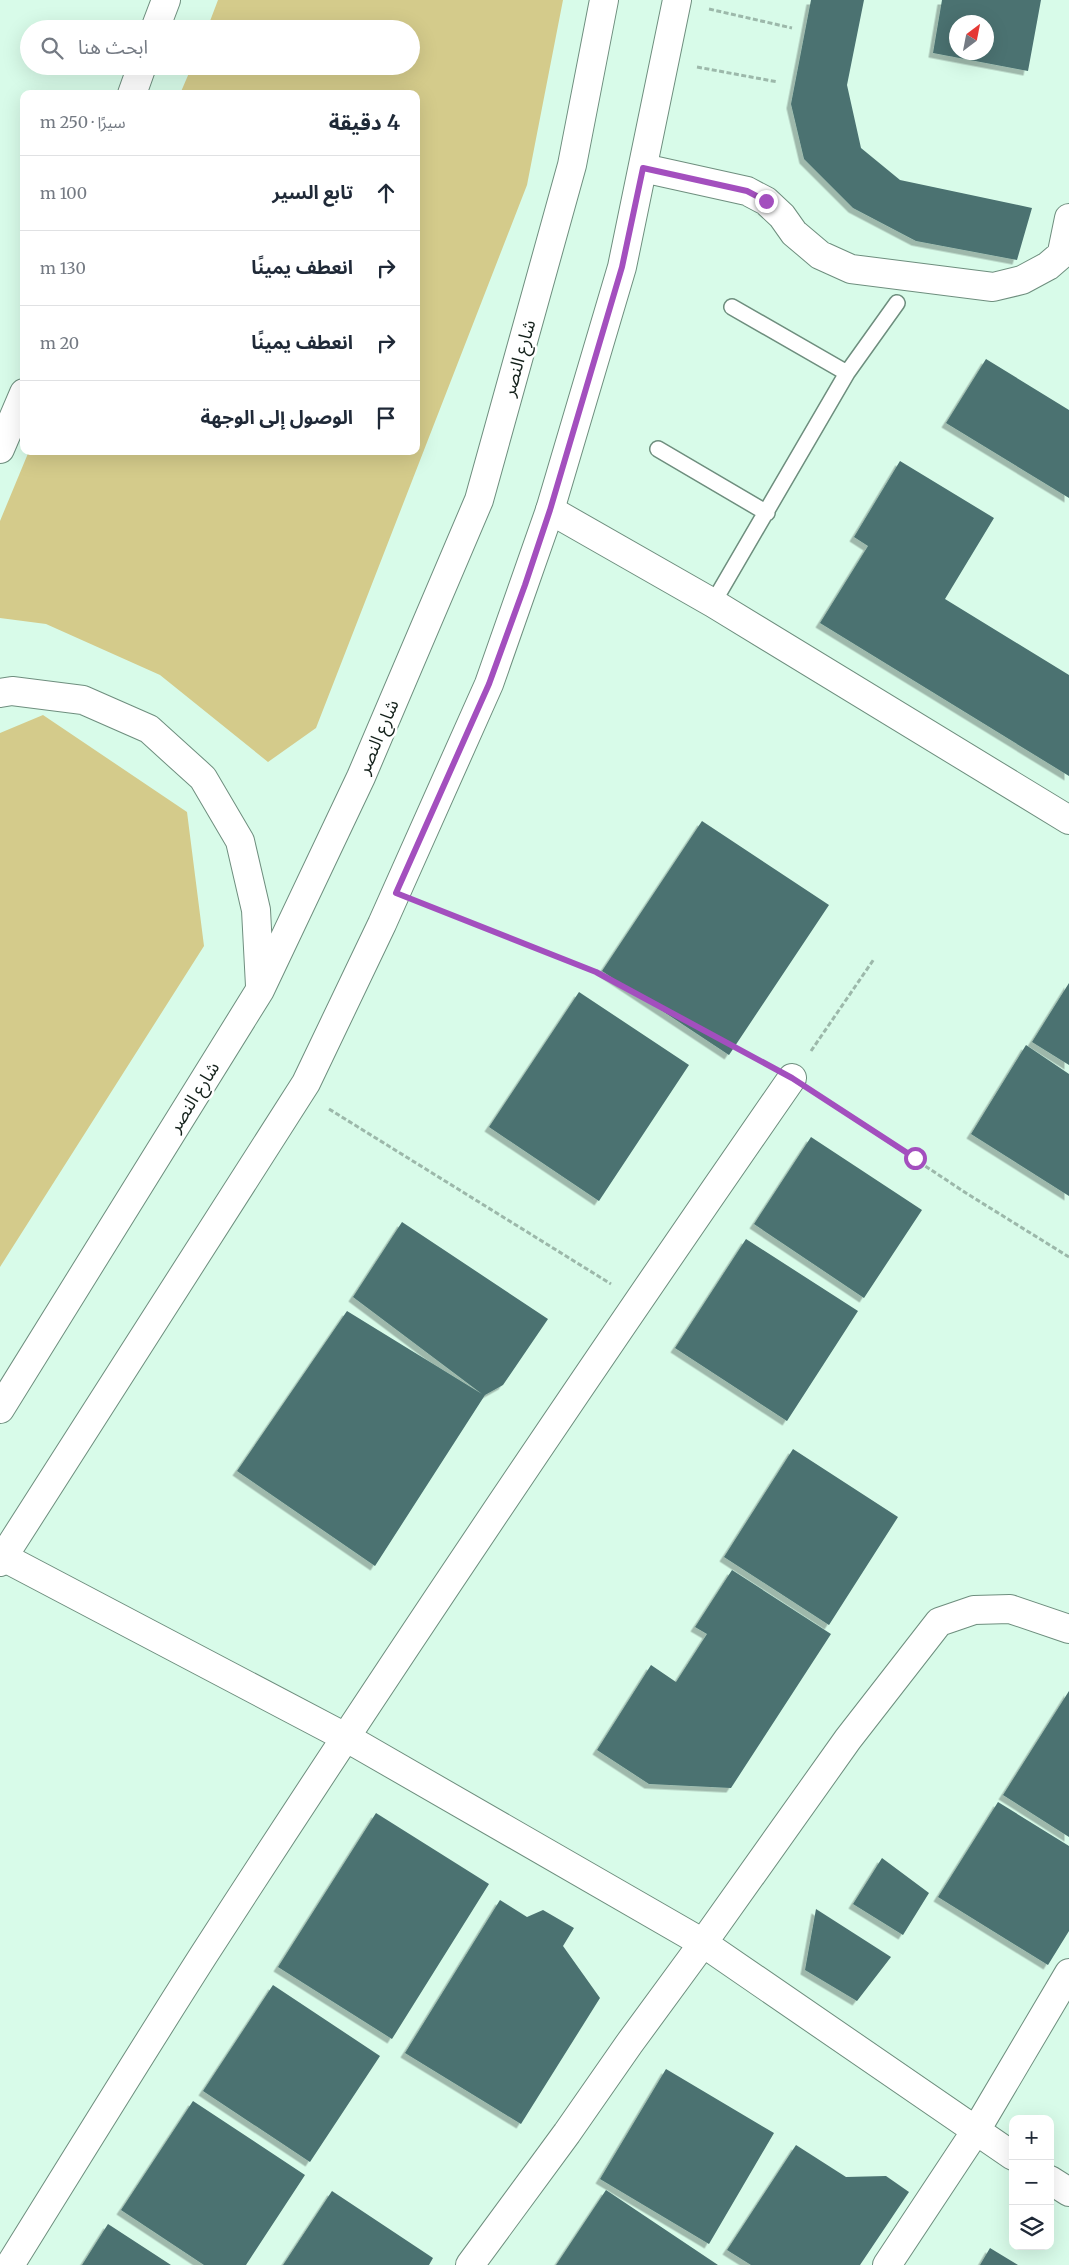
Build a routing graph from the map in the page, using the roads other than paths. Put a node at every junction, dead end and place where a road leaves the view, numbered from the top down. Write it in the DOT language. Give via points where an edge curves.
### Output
graph roads {
  1 [pos="166,0"];
  2 [pos="604,0"];
  3 [pos="677,1"];
  4 [pos="158,20"];
  5 [pos="139,75"];
  6 [pos="133,90"];
  7 [pos="643,168"];
  8 [pos="1069,218"];
  9 [pos="1066,250"];
  10 [pos="897,303"];
  11 [pos="732,307"];
  12 [pos="847,373"];
  13 [pos="20,402"];
  14 [pos="0,449"];
  15 [pos="658,449"];
  16 [pos="550,510"];
  17 [pos="767,513"];
  18 [pos="713,603"];
  19 [pos="0,694"];
  20 [pos="1069,820"];
  21 [pos="260,990"];
  22 [pos="792,1078"];
  23 [pos="0,1409"];
  24 [pos="2,1559"];
  25 [pos="1069,1628"];
  26 [pos="346,1738"];
  27 [pos="703,1944"];
  28 [pos="1069,1973"];
  29 [pos="976,2132"];
  30 [pos="1009,2153"];
  31 [pos="1054,2183"];
  32 [pos="1069,2192"];
  33 [pos="10,2265"];
  34 [pos="470,2265"];
  35 [pos="886,2265"];
  1 -- 4 [label="street"];
  2 -- 21 [label="street, شارع النصر" via="572,165 479,500 362,777"];
  3 -- 7 [label="street"];
  5 -- 6 [label="street"];
  7 -- 9 [label="street" via="747,191 766,201 794,233 820,255 851,269 993,287 1022,280 1048,266"];
  7 -- 16 [label="street" via="622,267"];
  8 -- 9 [label="street"];
  10 -- 12 [label="lane"];
  11 -- 12 [label="lane"];
  12 -- 17 [label="lane"];
  13 -- 14 [label="street"];
  15 -- 17 [label="lane"];
  16 -- 18 [label="street"];
  16 -- 24 [label="street" via="489,684 396,893 301,1091"];
  17 -- 18 [label="lane"];
  18 -- 20 [label="street"];
  19 -- 21 [label="street" via="12,691 83,700 149,729 203,778 240,840 256,910"];
  21 -- 23 [label="street, شارع النصر"];
  22 -- 26 [label="street" via="638,1300"];
  24 -- 26 [label="street"];
  25 -- 27 [label="street" via="1010,1609 974,1610 939,1622 848,1739"];
  26 -- 27 [label="street"];
  26 -- 33 [label="street" via="202,1958"];
  27 -- 29 [label="street"];
  27 -- 34 [label="street"];
  28 -- 29 [label="street"];
  29 -- 30 [label="street"];
  29 -- 35 [label="street"];
  31 -- 32 [label="street"];
}
